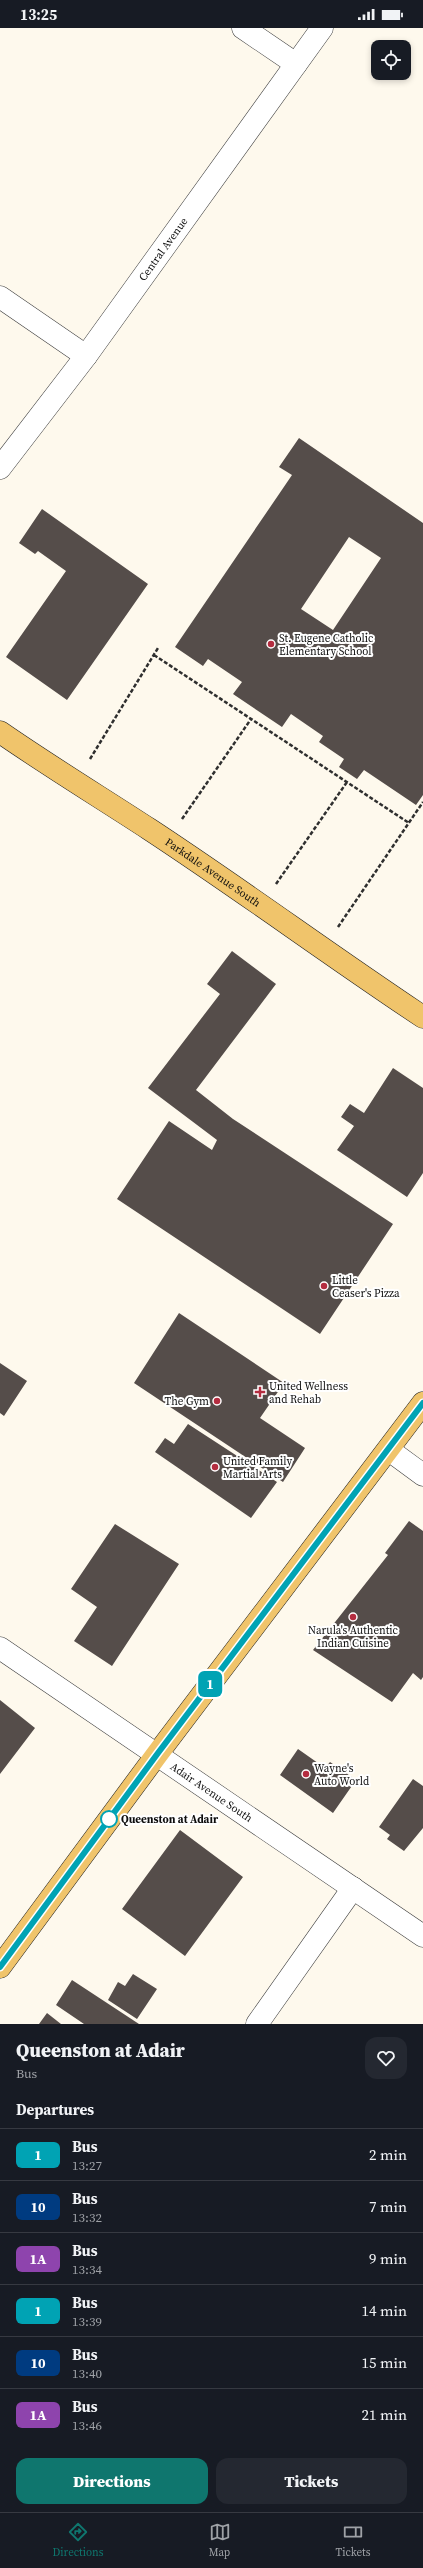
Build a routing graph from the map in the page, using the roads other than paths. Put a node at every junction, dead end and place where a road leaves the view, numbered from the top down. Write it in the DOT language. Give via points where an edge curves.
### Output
graph roads {
  1 [pos="243,28"];
  2 [pos="322,28"];
  3 [pos="296,64"];
  4 [pos="0,298"];
  5 [pos="86,356"];
  6 [pos="0,468"];
  7 [pos="0,732"];
  8 [pos="423,1017"];
  9 [pos="423,1403"];
  10 [pos="389,1450"];
  11 [pos="423,1475"];
  12 [pos="0,1648"];
  13 [pos="158,1753"];
  14 [pos="353,1888"];
  15 [pos="423,1936"];
  16 [pos="0,1967"];
  17 [pos="256,2024"];
  1 -- 3 [label="street"];
  2 -- 3 [label="street, Central Avenue"];
  3 -- 5 [label="street, Central Avenue"];
  4 -- 5 [label="street"];
  5 -- 6 [label="street, Central Avenue"];
  7 -- 8 [label="main road, Parkdale Avenue South" via="75,784 167,842"];
  9 -- 10 [label="main road"];
  10 -- 11 [label="street"];
  10 -- 13 [label="main road"];
  12 -- 13 [label="street, Adair Avenue South"];
  13 -- 14 [label="street, Adair Avenue South"];
  13 -- 16 [label="main road"];
  14 -- 15 [label="street, Adair Avenue South"];
  14 -- 17 [label="street"];
}
